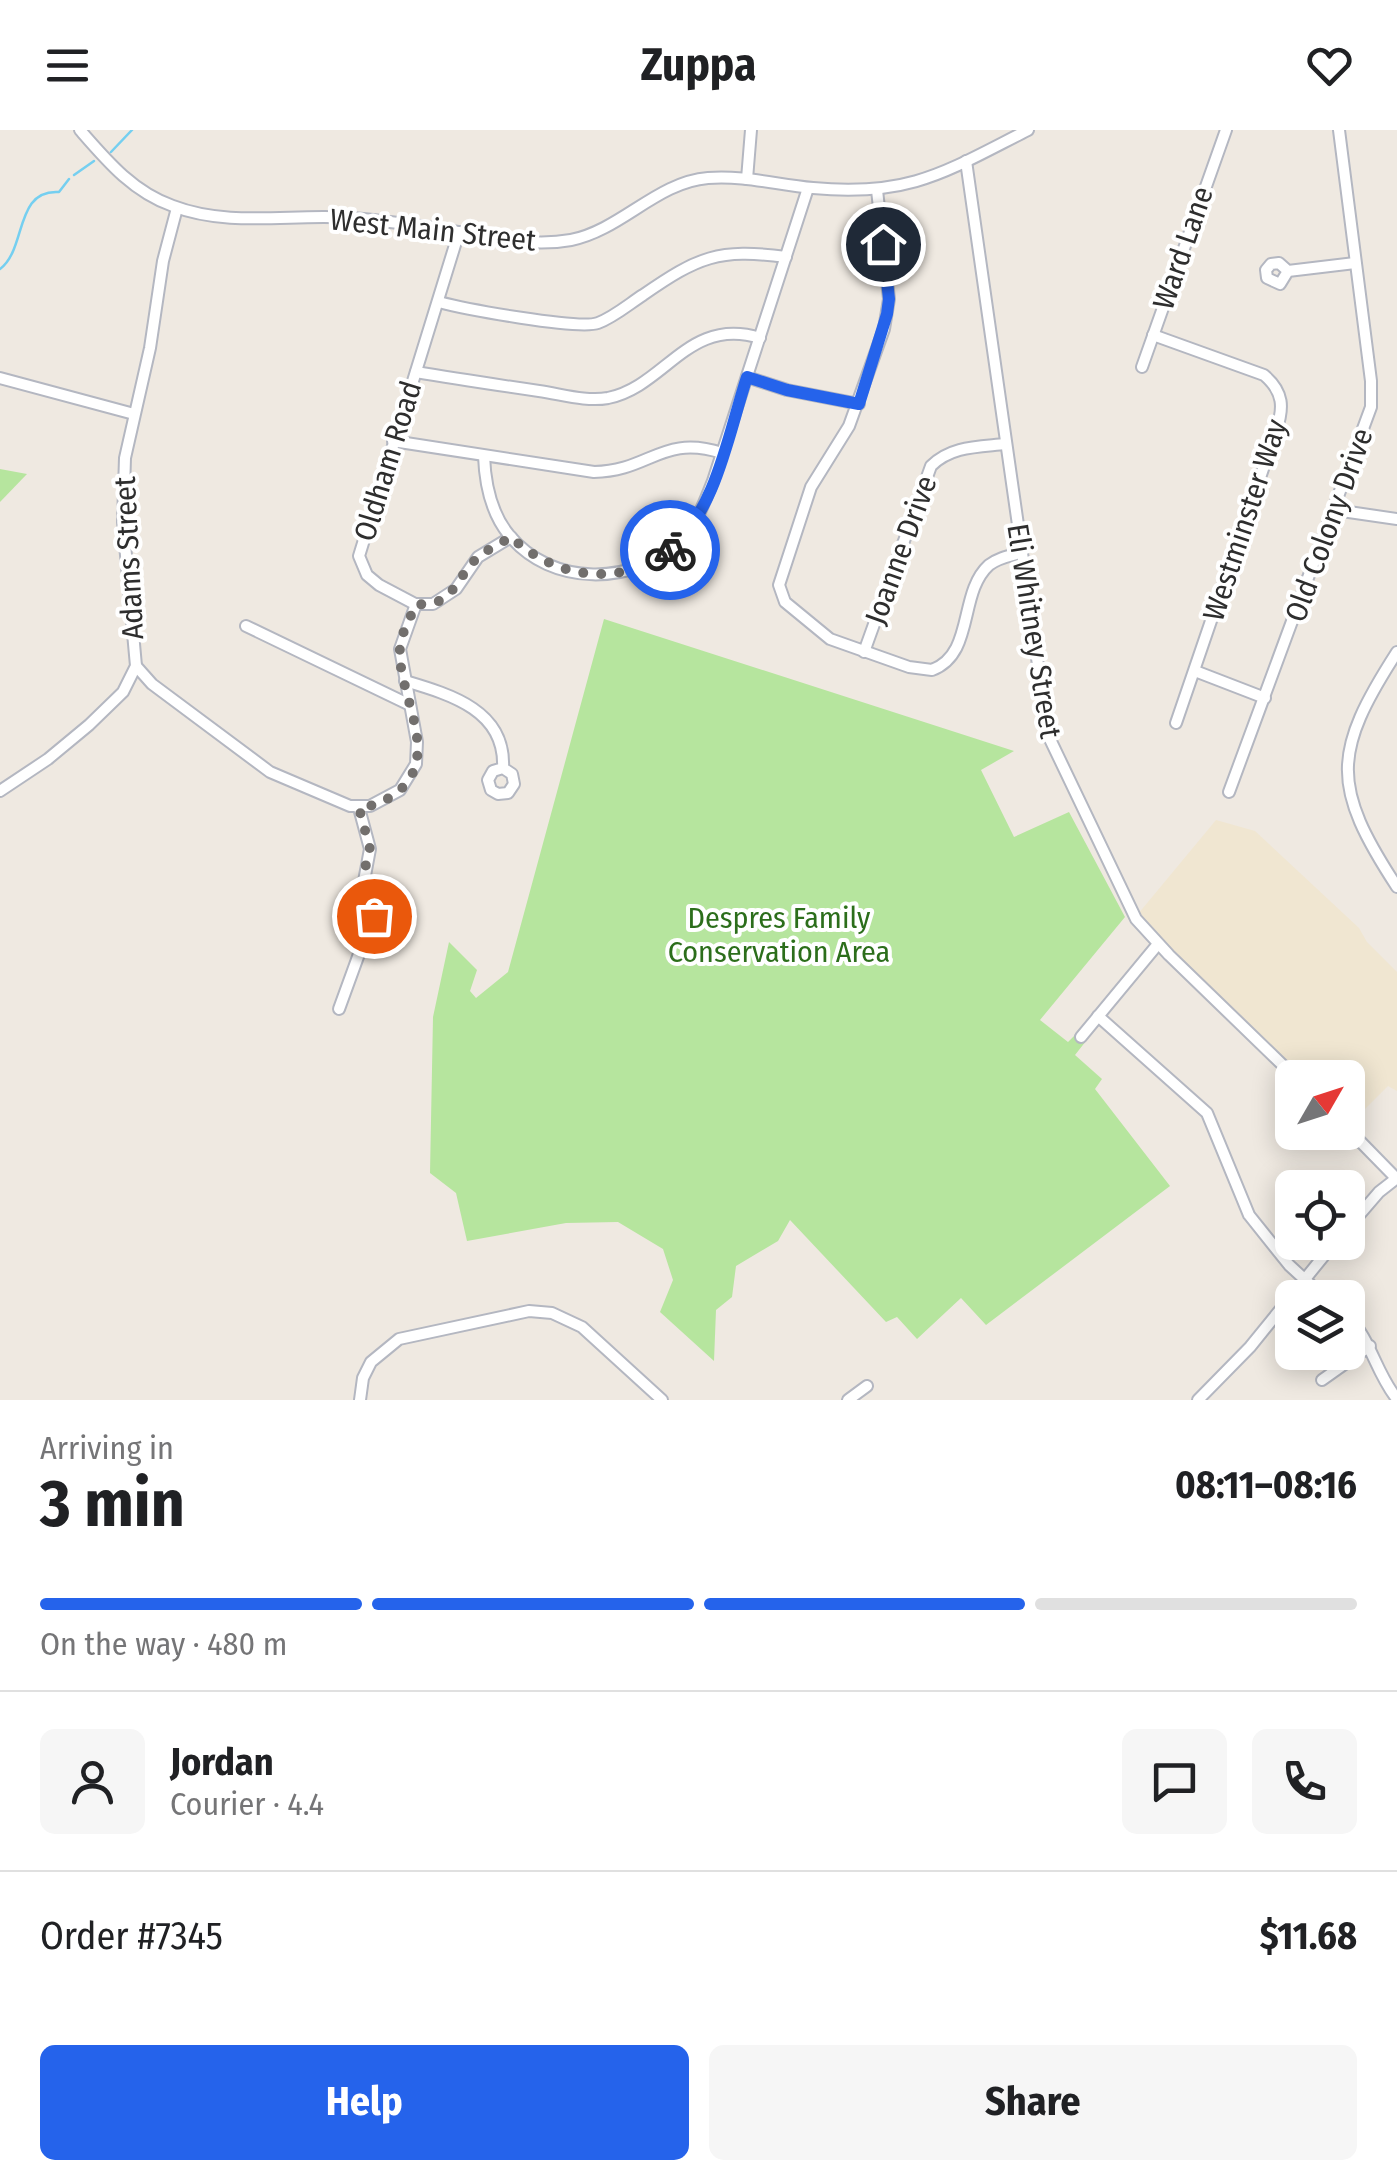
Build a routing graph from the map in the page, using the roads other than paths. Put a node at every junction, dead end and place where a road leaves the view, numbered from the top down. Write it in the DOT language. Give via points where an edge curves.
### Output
graph roads {
  1 [pos="80,130"];
  2 [pos="751,130"];
  3 [pos="1028,130"];
  4 [pos="1226,130"];
  5 [pos="1339,130"];
  6 [pos="966,161"];
  7 [pos="747,179"];
  8 [pos="808,188"];
  9 [pos="877,190"];
  10 [pos="177,208"];
  11 [pos="459,232"];
  12 [pos="786,257"];
  13 [pos="1356,262"];
  14 [pos="1288,271"];
  15 [pos="439,302"];
  16 [pos="1153,335"];
  17 [pos="760,338"];
  18 [pos="1142,367"];
  19 [pos="416,372"];
  20 [pos="747,377"];
  21 [pos="0,378"];
  22 [pos="859,404"];
  23 [pos="134,414"];
  24 [pos="393,442"];
  25 [pos="1004,444"];
  26 [pos="722,452"];
  27 [pos="484,456"];
  28 [pos="1335,510"];
  29 [pos="1397,519"];
  30 [pos="511,537"];
  31 [pos="1020,553"];
  32 [pos="416,604"];
  33 [pos="246,626"];
  34 [pos="864,652"];
  35 [pos="1397,652"];
  36 [pos="136,666"];
  37 [pos="1195,671"];
  38 [pos="405,681"];
  39 [pos="1265,698"];
  40 [pos="410,705"];
  41 [pos="1176,724"];
  42 [pos="504,768"];
  43 [pos="0,791"];
  44 [pos="1230,792"];
  45 [pos="359,808"];
  46 [pos="1397,887"];
  47 [pos="1158,944"];
  48 [pos="340,1009"];
  49 [pos="1098,1016"];
  50 [pos="1081,1037"];
  51 [pos="1277,1060"];
  52 [pos="1365,1146"];
  53 [pos="1396,1178"];
  54 [pos="1365,1207"];
  55 [pos="1321,1260"];
  56 [pos="1304,1280"];
  57 [pos="1275,1316"];
  58 [pos="1365,1339"];
  59 [pos="1370,1346"];
  60 [pos="1322,1380"];
  61 [pos="867,1386"];
  62 [pos="1397,1399"];
  63 [pos="360,1400"];
  64 [pos="662,1400"];
  65 [pos="848,1400"];
  66 [pos="1198,1400"];
  1 -- 10 [label="street, West Main Street" via="121,175"];
  2 -- 7 [label="street"];
  3 -- 6 [label="street, West Main Street"];
  4 -- 16 [label="street, Ward Lane"];
  5 -- 13 [label="street, Old Colony Drive"];
  6 -- 9 [label="street, West Main Street" via="919,182"];
  6 -- 25 [label="street, Eli Whitney Street"];
  7 -- 8 [label="street, West Main Street"];
  7 -- 11 [label="street, West Main Street" via="685,183 602,230 568,240"];
  8 -- 9 [label="street, West Main Street"];
  8 -- 12 [label="street"];
  9 -- 22 [label="street" via="889,299"];
  10 -- 11 [label="street, West Main Street" via="222,217 353,218"];
  10 -- 23 [label="street, Adams Street"];
  11 -- 15 [label="street, Oldham Road"];
  12 -- 15 [label="street" via="729,254 696,261 612,316 586,325"];
  12 -- 17 [label="street"];
  13 -- 14 [label="street"];
  13 -- 28 [label="street, Old Colony Drive" via="1371,407"];
  15 -- 19 [label="street, Oldham Road"];
  16 -- 18 [label="street, Ward Lane"];
  16 -- 37 [label="street, Westminster Way" via="1264,375 1282,406"];
  17 -- 19 [label="street" via="733,331 713,336 606,398"];
  17 -- 20 [label="street"];
  19 -- 24 [label="street, Oldham Road"];
  20 -- 22 [label="street"];
  20 -- 26 [label="street"];
  21 -- 23 [label="street"];
  22 -- 34 [label="street" via="811,486 780,586 785,602 821,633"];
  23 -- 36 [label="street, Adams Street" via="123,500"];
  24 -- 27 [label="street"];
  24 -- 32 [label="street, Oldham Road" via="359,556 373,580"];
  25 -- 31 [label="street, Eli Whitney Street"];
  25 -- 34 [label="street, Joanne Drive" via="960,449 931,466"];
  26 -- 27 [label="street" via="676,446 625,468 594,472"];
  26 -- 30 [label="street" via="689,531 647,565 622,573 576,573 536,557"];
  27 -- 30 [label="street" via="488,491"];
  28 -- 29 [label="street"];
  28 -- 39 [label="street, Old Colony Drive"];
  30 -- 32 [label="street" via="478,557 443,600"];
  31 -- 34 [label="street" via="984,571 946,664 922,670"];
  31 -- 47 [label="street, Eli Whitney Street" via="1048,735 1128,906"];
  32 -- 38 [label="street" via="400,650"];
  33 -- 40 [label="street"];
  35 -- 46 [label="street" via="1360,713 1349,758 1354,813"];
  36 -- 43 [label="street, Adams Street" via="123,692 90,725"];
  36 -- 45 [label="street" via="270,772"];
  37 -- 39 [label="street"];
  37 -- 41 [label="street, Westminster Way"];
  38 -- 40 [label="street"];
  38 -- 42 [label="street" via="483,714 500,737"];
  39 -- 44 [label="street, Old Colony Drive"];
  40 -- 45 [label="street" via="418,742 412,774 391,797"];
  45 -- 48 [label="street" via="370,849 364,881 375,910"];
  47 -- 49 [label="street"];
  47 -- 51 [label="street, Eli Whitney Street"];
  49 -- 50 [label="street"];
  49 -- 56 [label="street" via="1207,1112 1243,1205"];
  52 -- 53 [label="street"];
  53 -- 54 [label="street"];
  55 -- 56 [label="street"];
  57 -- 66 [label="street"];
  58 -- 59 [label="street"];
  59 -- 60 [label="street"];
  59 -- 62 [label="street"];
  61 -- 65 [label="street"];
  63 -- 64 [label="street" via="372,1362 399,1339 529,1311 582,1327"];
}
